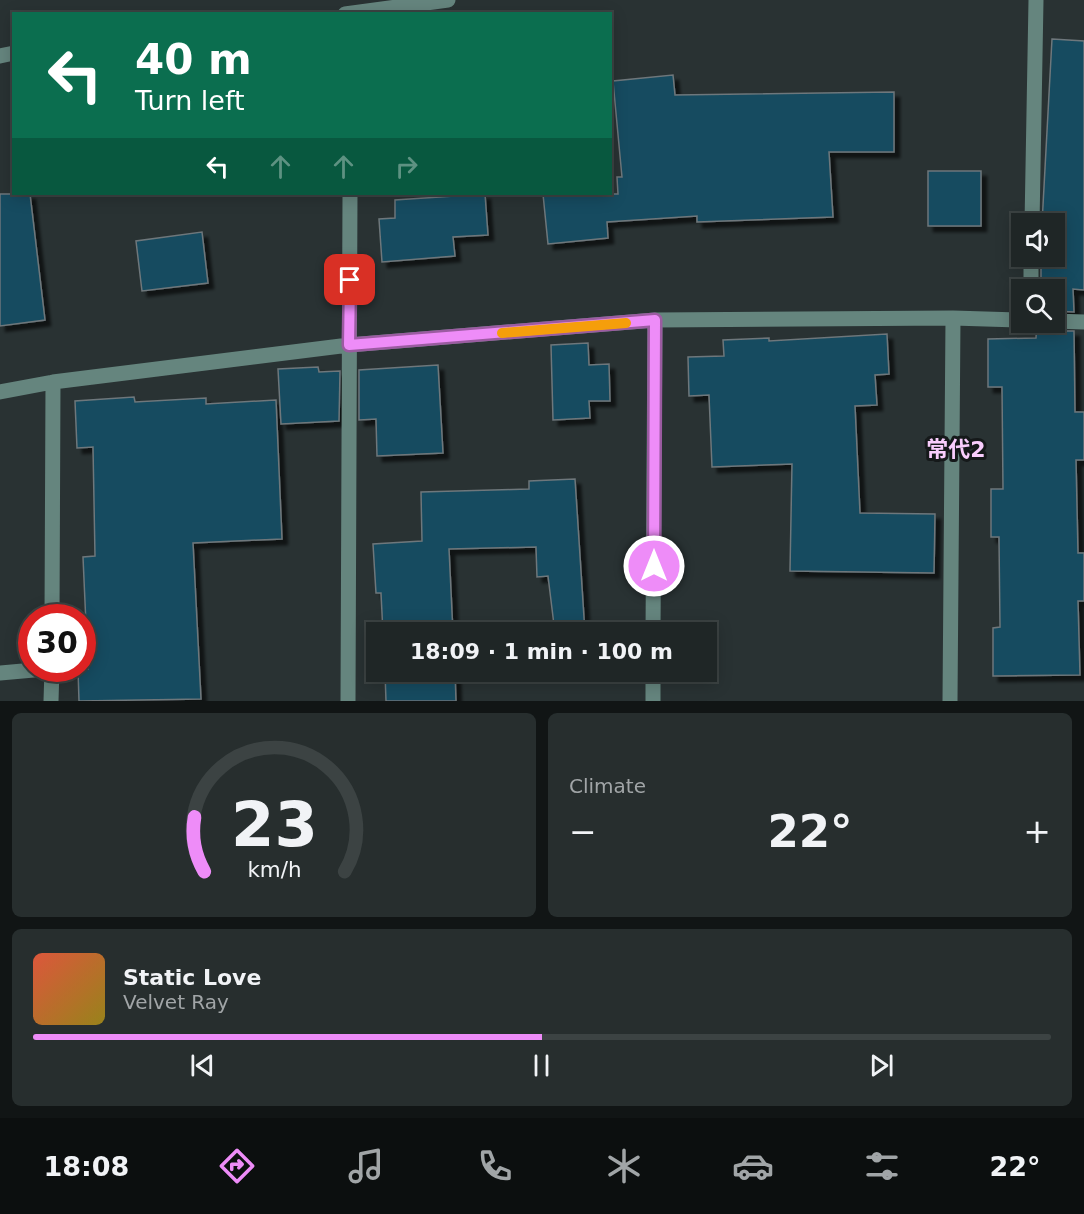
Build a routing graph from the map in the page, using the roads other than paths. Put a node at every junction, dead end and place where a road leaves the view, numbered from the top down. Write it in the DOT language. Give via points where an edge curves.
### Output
graph roads {
  1 [pos="448,0"];
  2 [pos="1036,0"];
  3 [pos="358,12"];
  4 [pos="350,195"];
  5 [pos="1032,213"];
  6 [pos="953,318"];
  7 [pos="655,320"];
  8 [pos="1011,320"];
  9 [pos="1065,321"];
  10 [pos="1084,322"];
  11 [pos="349,345"];
  12 [pos="53,382"];
  13 [pos="0,392"];
  14 [pos="52,604"];
  15 [pos="653,622"];
  16 [pos="18,672"];
  17 [pos="0,674"];
  18 [pos="52,682"];
  19 [pos="653,682"];
  20 [pos="51,701"];
  21 [pos="348,701"];
  22 [pos="653,701"];
  23 [pos="950,701"];
  1 -- 3 [label="street"];
  2 -- 5 [label="street"];
  4 -- 11 [label="street"];
  6 -- 7 [label="street"];
  6 -- 8 [label="street"];
  6 -- 23 [label="street"];
  7 -- 11 [label="street"];
  7 -- 15 [label="street"];
  9 -- 10 [label="street"];
  11 -- 12 [label="street"];
  11 -- 21 [label="street"];
  12 -- 13 [label="street"];
  12 -- 14 [label="street"];
  16 -- 17 [label="street"];
  18 -- 20 [label="street"];
  19 -- 22 [label="street"];
}
